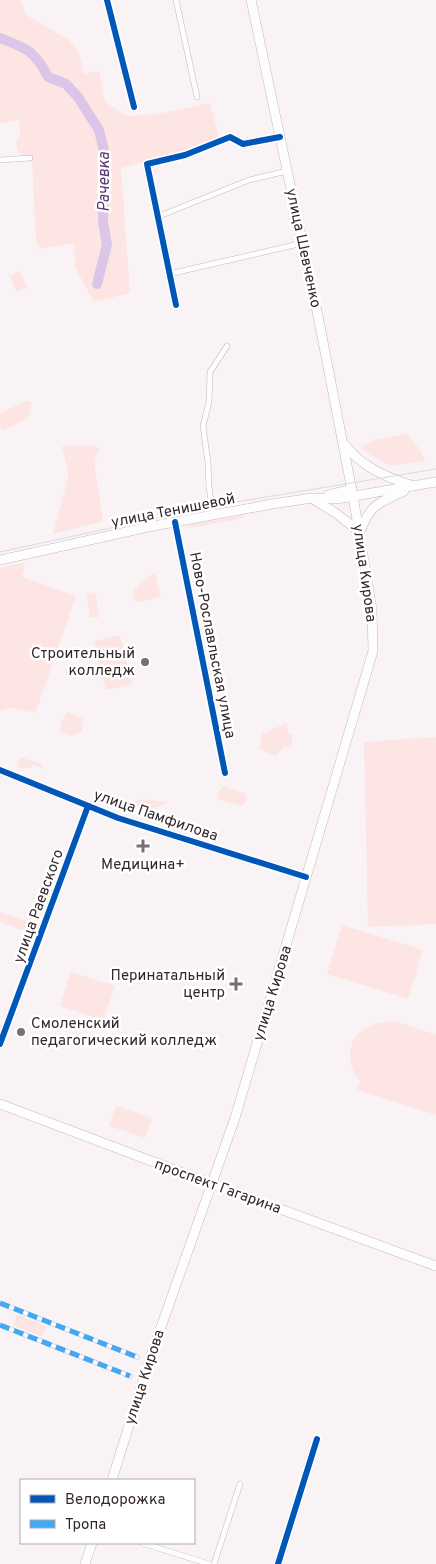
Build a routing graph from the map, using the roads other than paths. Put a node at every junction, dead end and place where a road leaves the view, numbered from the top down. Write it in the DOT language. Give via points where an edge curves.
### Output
graph roads {
  1 [pos="107,0"];
  2 [pos="176,0"];
  3 [pos="251,0"];
  4 [pos="197,97"];
  5 [pos="134,107"];
  6 [pos="280,137"];
  7 [pos="30,158"];
  8 [pos="0,160"];
  9 [pos="287,171"];
  10 [pos="157,217"];
  11 [pos="302,243"];
  12 [pos="169,274"];
  13 [pos="176,305"];
  14 [pos="227,346"];
  15 [pos="343,442"];
  16 [pos="436,482"];
  17 [pos="414,486"];
  18 [pos="353,493"];
  19 [pos="312,498"];
  20 [pos="213,515"];
  21 [pos="176,522"];
  22 [pos="360,532"];
  23 [pos="0,560"];
  24 [pos="0,770"];
  25 [pos="225,772"];
  26 [pos="88,806"];
  27 [pos="306,877"];
  28 [pos="0,1044"];
  29 [pos="0,1104"];
  30 [pos="212,1184"];
  31 [pos="436,1266"];
  32 [pos="0,1303"];
  33 [pos="0,1325"];
  34 [pos="137,1357"];
  35 [pos="130,1376"];
  36 [pos="317,1439"];
  37 [pos="112,1479"];
  38 [pos="240,1484"];
  39 [pos="92,1544"];
  40 [pos="145,1544"];
  41 [pos="85,1564"];
  42 [pos="209,1564"];
  43 [pos="214,1564"];
  44 [pos="278,1564"];
  1 -- 5 [label="street"];
  2 -- 4 [label="street"];
  3 -- 6 [label="main road, улица Шевченко"];
  6 -- 9 [label="main road, улица Шевченко"];
  6 -- 10 [label="street" via="243,144 230,138 185,155 147,164"];
  7 -- 8 [label="street"];
  9 -- 10 [label="street" via="249,180"];
  9 -- 11 [label="main road, улица Шевченко"];
  10 -- 12 [label="street"];
  11 -- 12 [label="street"];
  11 -- 15 [label="main road, улица Шевченко"];
  12 -- 13 [label="street"];
  14 -- 20 [label="street" via="210,372 209,402 203,426"];
  15 -- 17 [label="main road" via="364,465"];
  15 -- 18 [label="main road, улица Шевченко"];
  16 -- 17 [label="main road"];
  17 -- 18 [label="main road, улица Тенишевой"];
  17 -- 22 [label="main road" via="379,502 371,509"];
  18 -- 19 [label="main road, улица Тенишевой" via="337,499"];
  18 -- 22 [label="main road, улица Кирова"];
  19 -- 20 [label="main road, улица Тенишевой"];
  19 -- 22 [label="main road"];
  20 -- 21 [label="main road, улица Тенишевой"];
  21 -- 23 [label="main road, улица Тенишевой"];
  21 -- 25 [label="street, Ново-Рославльская улица"];
  22 -- 27 [label="main road, улица Кирова" via="372,610 373,651"];
  24 -- 26 [label="street, улица Памфилова"];
  26 -- 27 [label="street, улица Памфилова"];
  26 -- 28 [label="street, улица Раевского"];
  27 -- 30 [label="main road, улица Кирова" via="235,1118"];
  29 -- 30 [label="main road, проспект Гагарина"];
  30 -- 31 [label="main road, проспект Гагарина"];
  30 -- 37 [label="main road, улица Кирова" via="149,1361"];
  32 -- 34 [label="street"];
  33 -- 35 [label="street"];
  36 -- 44 [label="street"];
  38 -- 43 [label="street"];
  39 -- 41 [label="main road"];
  40 -- 42 [label="street"];
}
